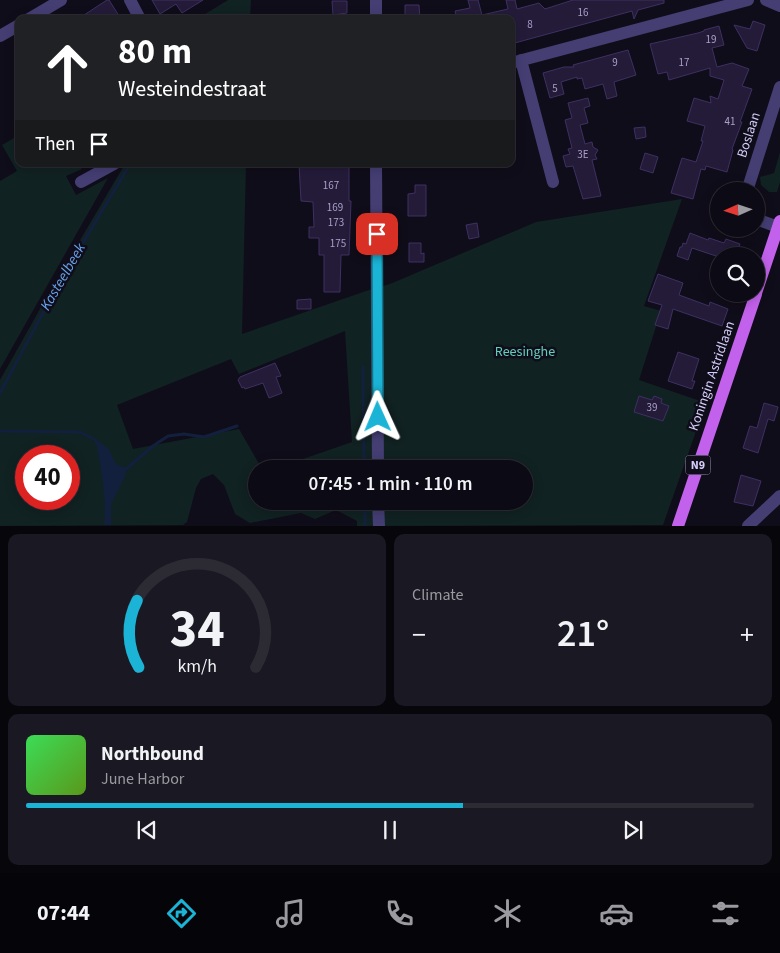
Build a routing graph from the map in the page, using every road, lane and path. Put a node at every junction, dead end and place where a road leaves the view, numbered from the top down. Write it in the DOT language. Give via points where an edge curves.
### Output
graph roads {
  1 [pos="61,0"];
  2 [pos="130,0"];
  3 [pos="376,0"];
  4 [pos="748,0"];
  5 [pos="766,0"];
  6 [pos="780,6"];
  7 [pos="36,15"];
  8 [pos="138,15"];
  9 [pos="376,15"];
  10 [pos="15,27"];
  11 [pos="1,34"];
  12 [pos="516,62"];
  13 [pos="780,87"];
  14 [pos="108,167"];
  15 [pos="376,167"];
  16 [pos="80,182"];
  17 [pos="553,182"];
  18 [pos="750,182"];
  19 [pos="765,220"];
  20 [pos="779,224"];
  21 [pos="765,266"];
  22 [pos="753,302"];
  23 [pos="378,460"];
  24 [pos="780,496"];
  25 [pos="378,510"];
  26 [pos="378,526"];
  27 [pos="678,526"];
  28 [pos="748,526"];
  1 -- 7 [label="street"];
  2 -- 8 [label="street"];
  3 -- 9 [label="street"];
  4 -- 12 [label="street"];
  5 -- 6 [label="street"];
  10 -- 11 [label="street"];
  12 -- 17 [label="street"];
  13 -- 18 [label="street, Boslaan"];
  14 -- 16 [label="street"];
  15 -- 23 [label="street"];
  19 -- 20 [label="street"];
  20 -- 21 [label="main road, Koningin Astridlaan / N9"];
  22 -- 27 [label="main road, Koningin Astridlaan / N9"];
  24 -- 28 [label="street"];
  25 -- 26 [label="street"];
}
